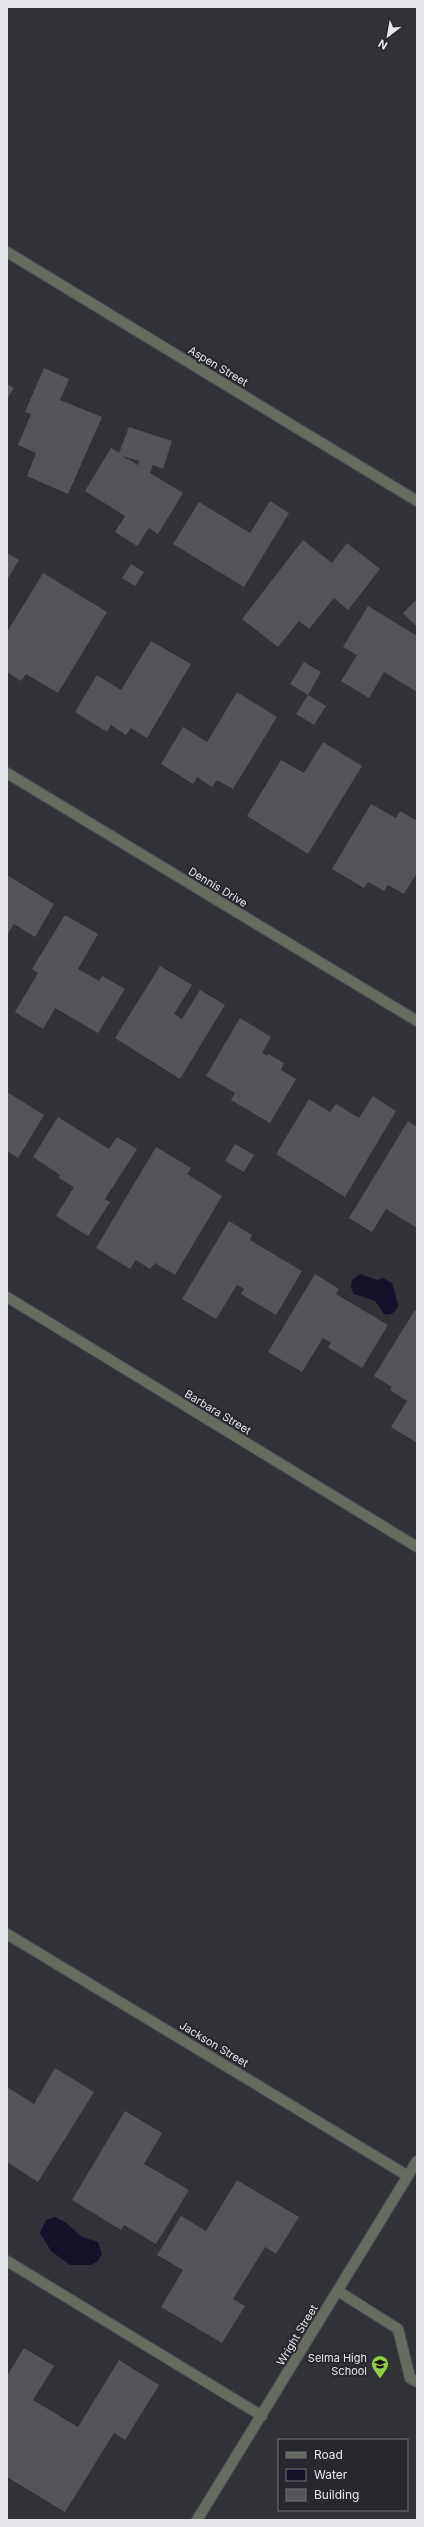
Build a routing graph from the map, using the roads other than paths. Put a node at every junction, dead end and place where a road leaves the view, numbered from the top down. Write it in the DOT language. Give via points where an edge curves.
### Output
graph roads {
  1 [pos="7,252"];
  2 [pos="417,501"];
  3 [pos="7,773"];
  4 [pos="417,1021"];
  5 [pos="7,1297"];
  6 [pos="417,1547"];
  7 [pos="7,1934"];
  8 [pos="417,2161"];
  9 [pos="408,2176"];
  10 [pos="7,2261"];
  11 [pos="338,2291"];
  12 [pos="417,2367"];
  13 [pos="414,2380"];
  14 [pos="262,2416"];
  15 [pos="198,2520"];
  1 -- 2 [label="street, Aspen Street"];
  3 -- 4 [label="street, Dennis Drive"];
  5 -- 6 [label="street, Barbara Street"];
  7 -- 9 [label="street, Jackson Street"];
  8 -- 9 [label="street, Wright Street"];
  9 -- 11 [label="street, Wright Street"];
  10 -- 14 [label="street"];
  11 -- 13 [label="street" via="398,2329"];
  11 -- 14 [label="street, Wright Street"];
  12 -- 13 [label="street"];
  14 -- 15 [label="street, Wright Street"];
}
